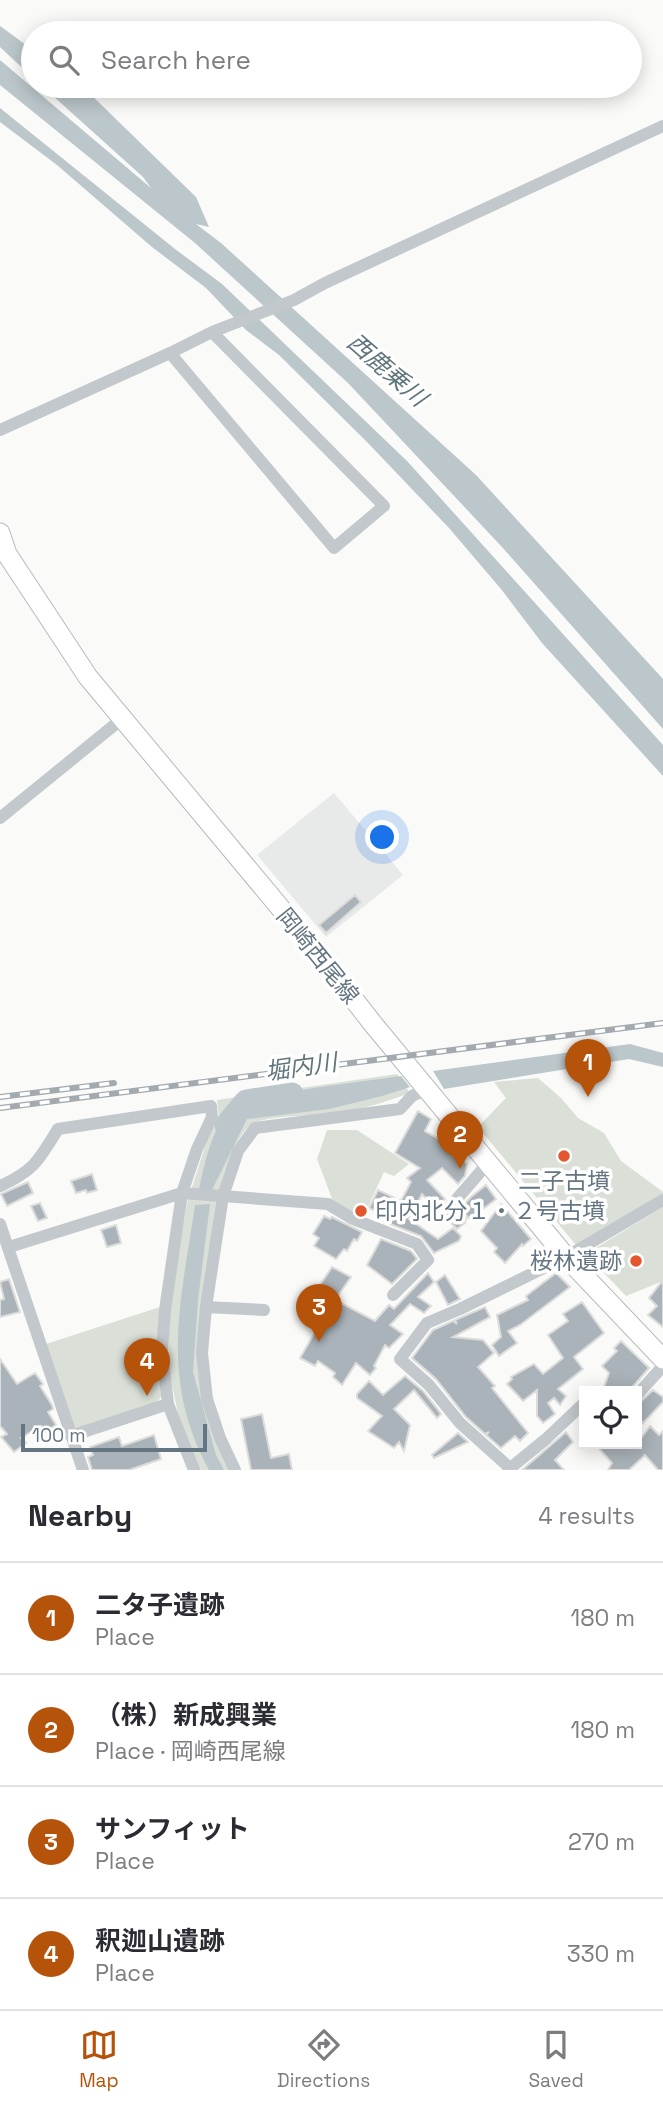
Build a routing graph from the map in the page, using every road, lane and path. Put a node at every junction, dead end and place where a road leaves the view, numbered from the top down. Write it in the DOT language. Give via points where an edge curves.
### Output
graph roads {
  1 [pos="663,126"];
  2 [pos="212,332"];
  3 [pos="170,353"];
  4 [pos="0,430"];
  5 [pos="0,533"];
  6 [pos="123,718"];
  7 [pos="0,818"];
  8 [pos="420,1081"];
  9 [pos="488,1163"];
  10 [pos="0,1186"];
  11 [pos="183,1193"];
  12 [pos="223,1196"];
  13 [pos="663,1200"];
  14 [pos="443,1215"];
  15 [pos="0,1224"];
  16 [pos="9,1247"];
  17 [pos="566,1257"];
  18 [pos="393,1295"];
  19 [pos="206,1307"];
  20 [pos="264,1310"];
  21 [pos="663,1359"];
  22 [pos="663,1366"];
  23 [pos="642,1389"];
  24 [pos="167,1404"];
  25 [pos="579,1408"];
  26 [pos="71,1436"];
  27 [pos="509,1469"];
  28 [pos="83,1470"];
  29 [pos="194,1470"];
  30 [pos="235,1470"];
  1 -- 2 [label="street" via="294,300"];
  2 -- 3 [label="street"];
  2 -- 3 [label="street" via="384,506 334,548"];
  3 -- 4 [label="street"];
  5 -- 6 [label="main road, 岡崎西尾線" via="7,554 49,621"];
  6 -- 7 [label="street"];
  6 -- 8 [label="main road, 岡崎西尾線"];
  8 -- 9 [label="main road, 岡崎西尾線"];
  8 -- 12 [label="street" via="400,1109 255,1128 238,1151"];
  9 -- 14 [label="street"];
  9 -- 17 [label="main road, 岡崎西尾線"];
  10 -- 11 [label="street" via="34,1165 58,1129 211,1106 212,1117"];
  11 -- 12 [label="street"];
  11 -- 16 [label="street"];
  11 -- 24 [label="street" via="162,1341"];
  12 -- 18 [label="street" via="328,1204 417,1244 428,1260"];
  12 -- 19 [label="street"];
  13 -- 17 [label="street"];
  15 -- 16 [label="street"];
  16 -- 26 [label="street"];
  17 -- 21 [label="main road, 岡崎西尾線"];
  17 -- 27 [label="street" via="427,1322 400,1359"];
  19 -- 20 [label="street"];
  19 -- 30 [label="street" via="202,1353 207,1399"];
  22 -- 23 [label="street"];
  24 -- 26 [label="street"];
  24 -- 29 [label="street"];
  25 -- 27 [label="street"];
  26 -- 28 [label="street"];
}
